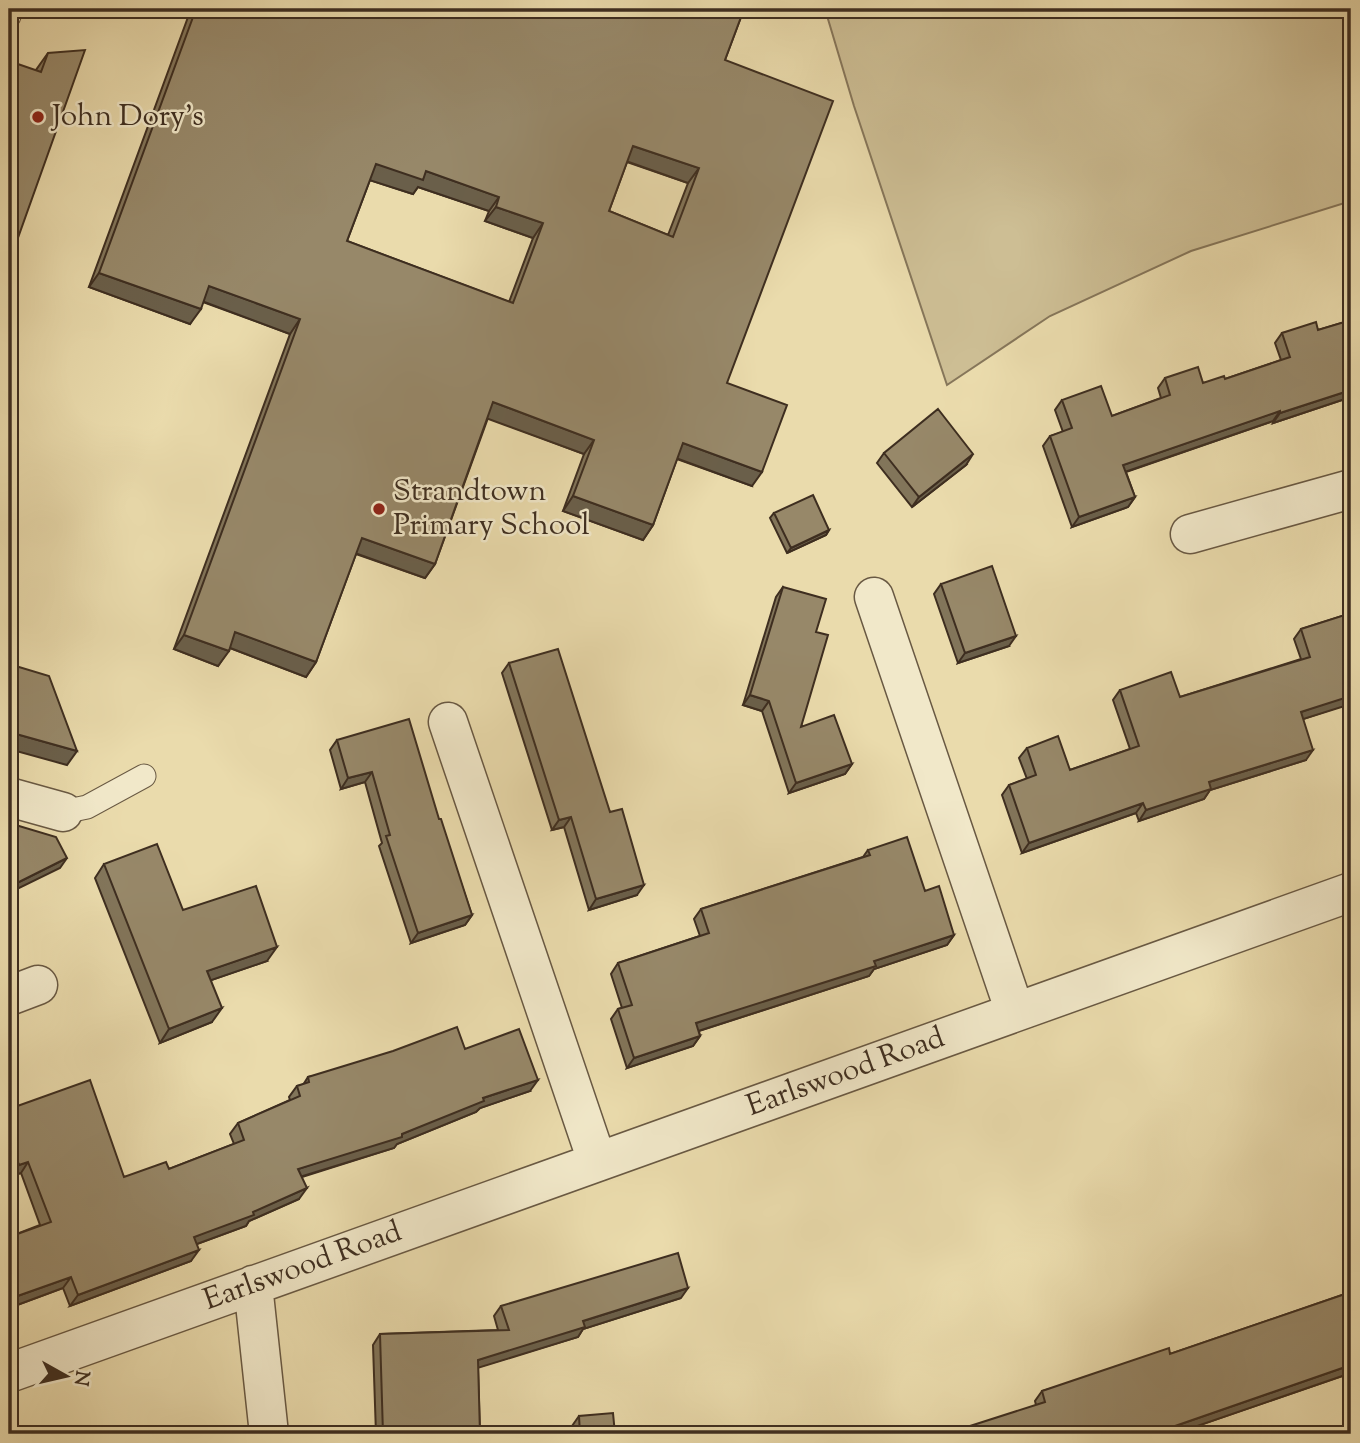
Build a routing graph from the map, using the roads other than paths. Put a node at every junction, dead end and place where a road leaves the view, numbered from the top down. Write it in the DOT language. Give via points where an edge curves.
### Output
graph roads {
  1 [pos="11,9"];
  2 [pos="9,16"];
  3 [pos="1351,489"];
  4 [pos="1190,534"];
  5 [pos="874,597"];
  6 [pos="448,722"];
  7 [pos="144,776"];
  8 [pos="9,797"];
  9 [pos="63,811"];
  10 [pos="1351,892"];
  11 [pos="1015,1012"];
  12 [pos="597,1161"];
  13 [pos="253,1285"];
  14 [pos="9,1373"];
  15 [pos="269,1434"];
  1 -- 2 [label="lane"];
  3 -- 4 [label="street"];
  5 -- 11 [label="street"];
  6 -- 12 [label="street"];
  7 -- 9 [label="lane" via="87,807"];
  8 -- 9 [label="street"];
  10 -- 11 [label="street, Earlswood Road"];
  11 -- 12 [label="street, Earlswood Road"];
  12 -- 13 [label="street, Earlswood Road"];
  13 -- 14 [label="street, Earlswood Road"];
  13 -- 15 [label="street"];
}
